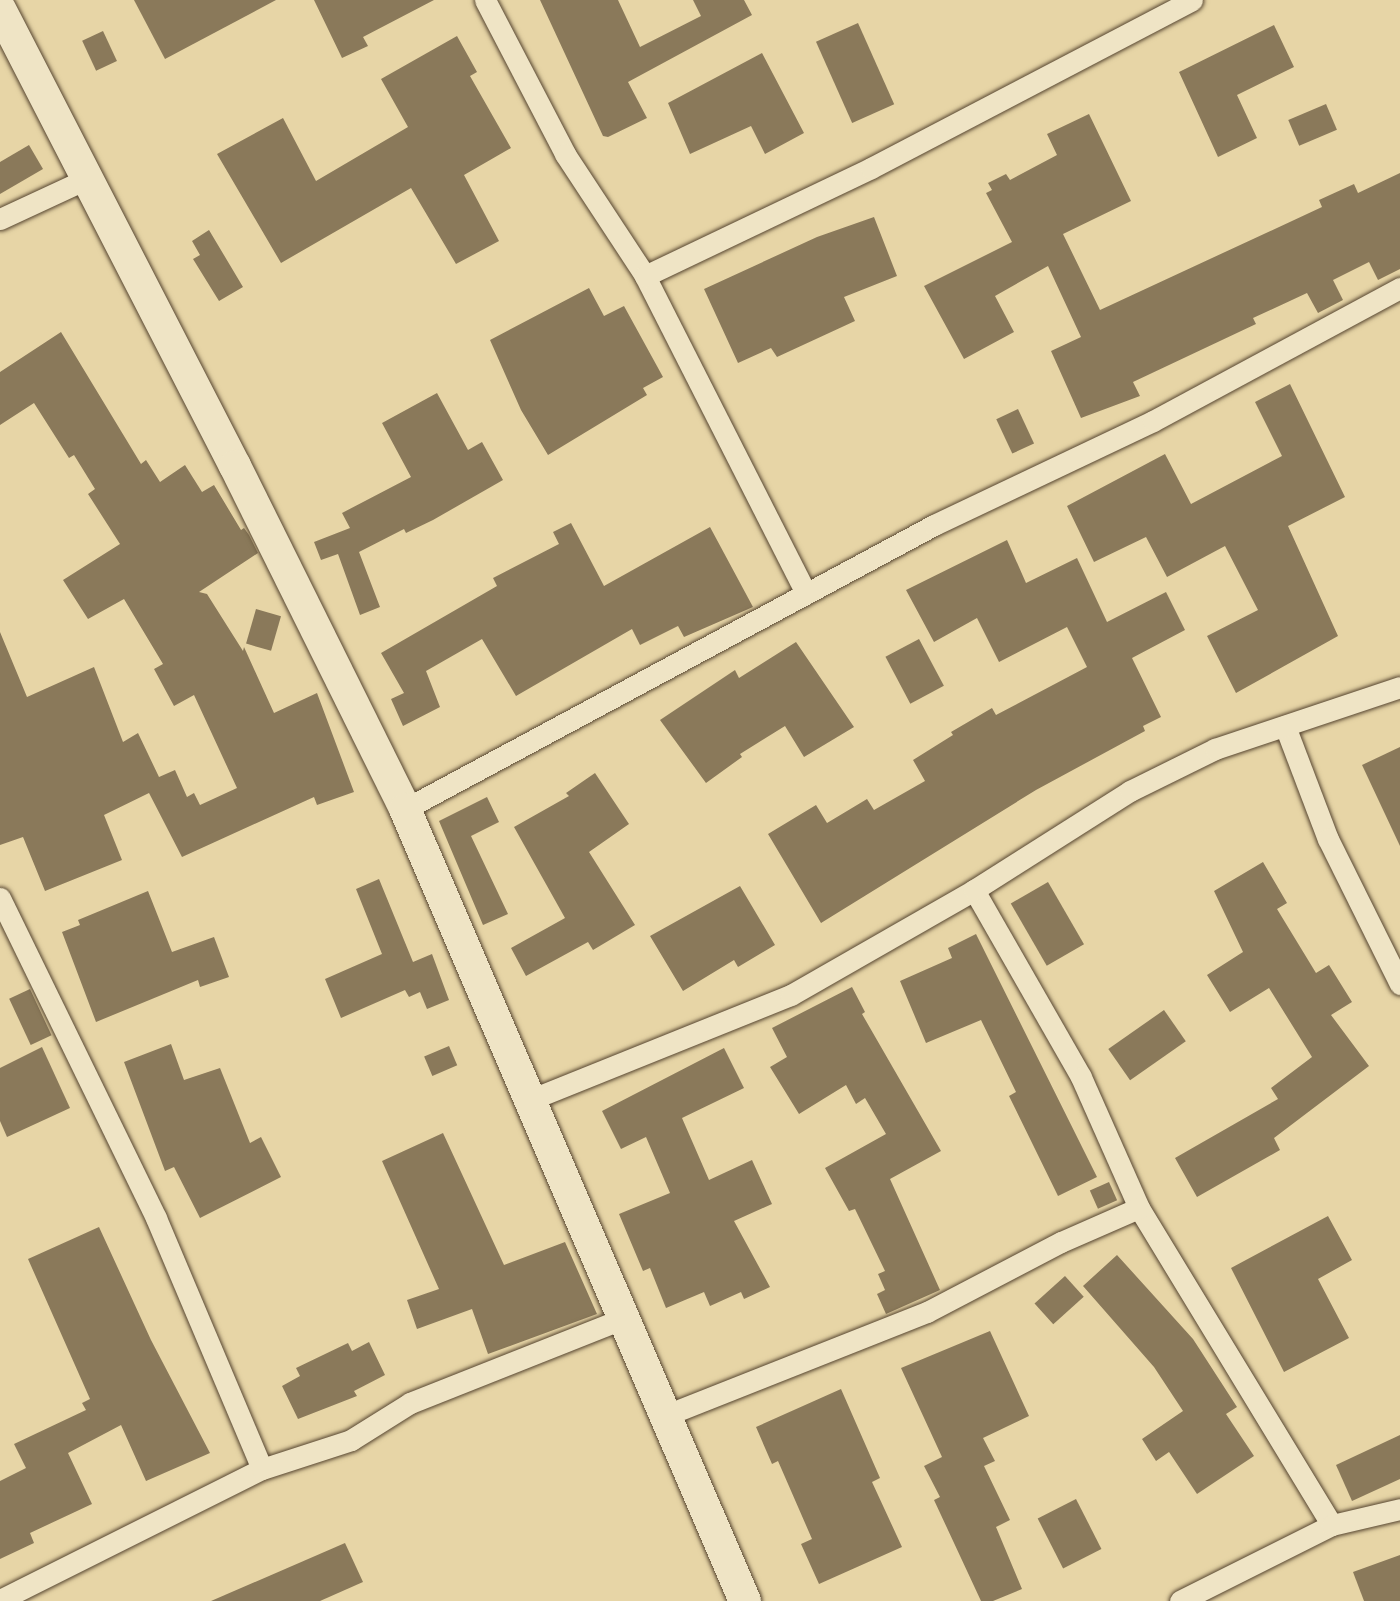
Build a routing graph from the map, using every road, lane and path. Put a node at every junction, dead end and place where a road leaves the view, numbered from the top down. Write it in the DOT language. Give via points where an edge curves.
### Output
graph roads {
  1 [pos="485,0"];
  2 [pos="1192,0"];
  3 [pos="1152,8"];
  4 [pos="0,9"];
  5 [pos="86,179"];
  6 [pos="0,219"];
  7 [pos="645,276"];
  8 [pos="1400,288"];
  9 [pos="806,594"];
  10 [pos="1400,687"];
  11 [pos="1284,726"];
  12 [pos="405,810"];
  13 [pos="974,890"];
  14 [pos="0,898"];
  15 [pos="1400,984"];
  16 [pos="532,1099"];
  17 [pos="1139,1208"];
  18 [pos="625,1318"];
  19 [pos="664,1416"];
  20 [pos="262,1469"];
  21 [pos="1400,1509"];
  22 [pos="1332,1525"];
  23 [pos="0,1600"];
  24 [pos="745,1601"];
  25 [pos="1180,1601"];
  1 -- 7 [label="street" via="565,154"];
  2 -- 3 [label="street"];
  3 -- 7 [label="street" via="871,168"];
  4 -- 5 [label="street"];
  5 -- 6 [label="street"];
  5 -- 12 [label="street"];
  7 -- 9 [label="street"];
  8 -- 9 [label="street" via="1153,421 934,525"];
  9 -- 12 [label="street"];
  10 -- 11 [label="street"];
  11 -- 13 [label="street" via="1215,749 1130,791"];
  11 -- 15 [label="street" via="1328,839"];
  12 -- 16 [label="street"];
  13 -- 16 [label="street" via="791,995"];
  13 -- 17 [label="street" via="1081,1077"];
  14 -- 20 [label="street" via="156,1218"];
  16 -- 18 [label="street"];
  17 -- 19 [label="street" via="1061,1242 927,1312"];
  17 -- 22 [label="street"];
  18 -- 19 [label="street"];
  18 -- 20 [label="street" via="410,1403 351,1440"];
  19 -- 24 [label="street"];
  20 -- 23 [label="street"];
  21 -- 22 [label="street"];
  22 -- 25 [label="street"];
}
